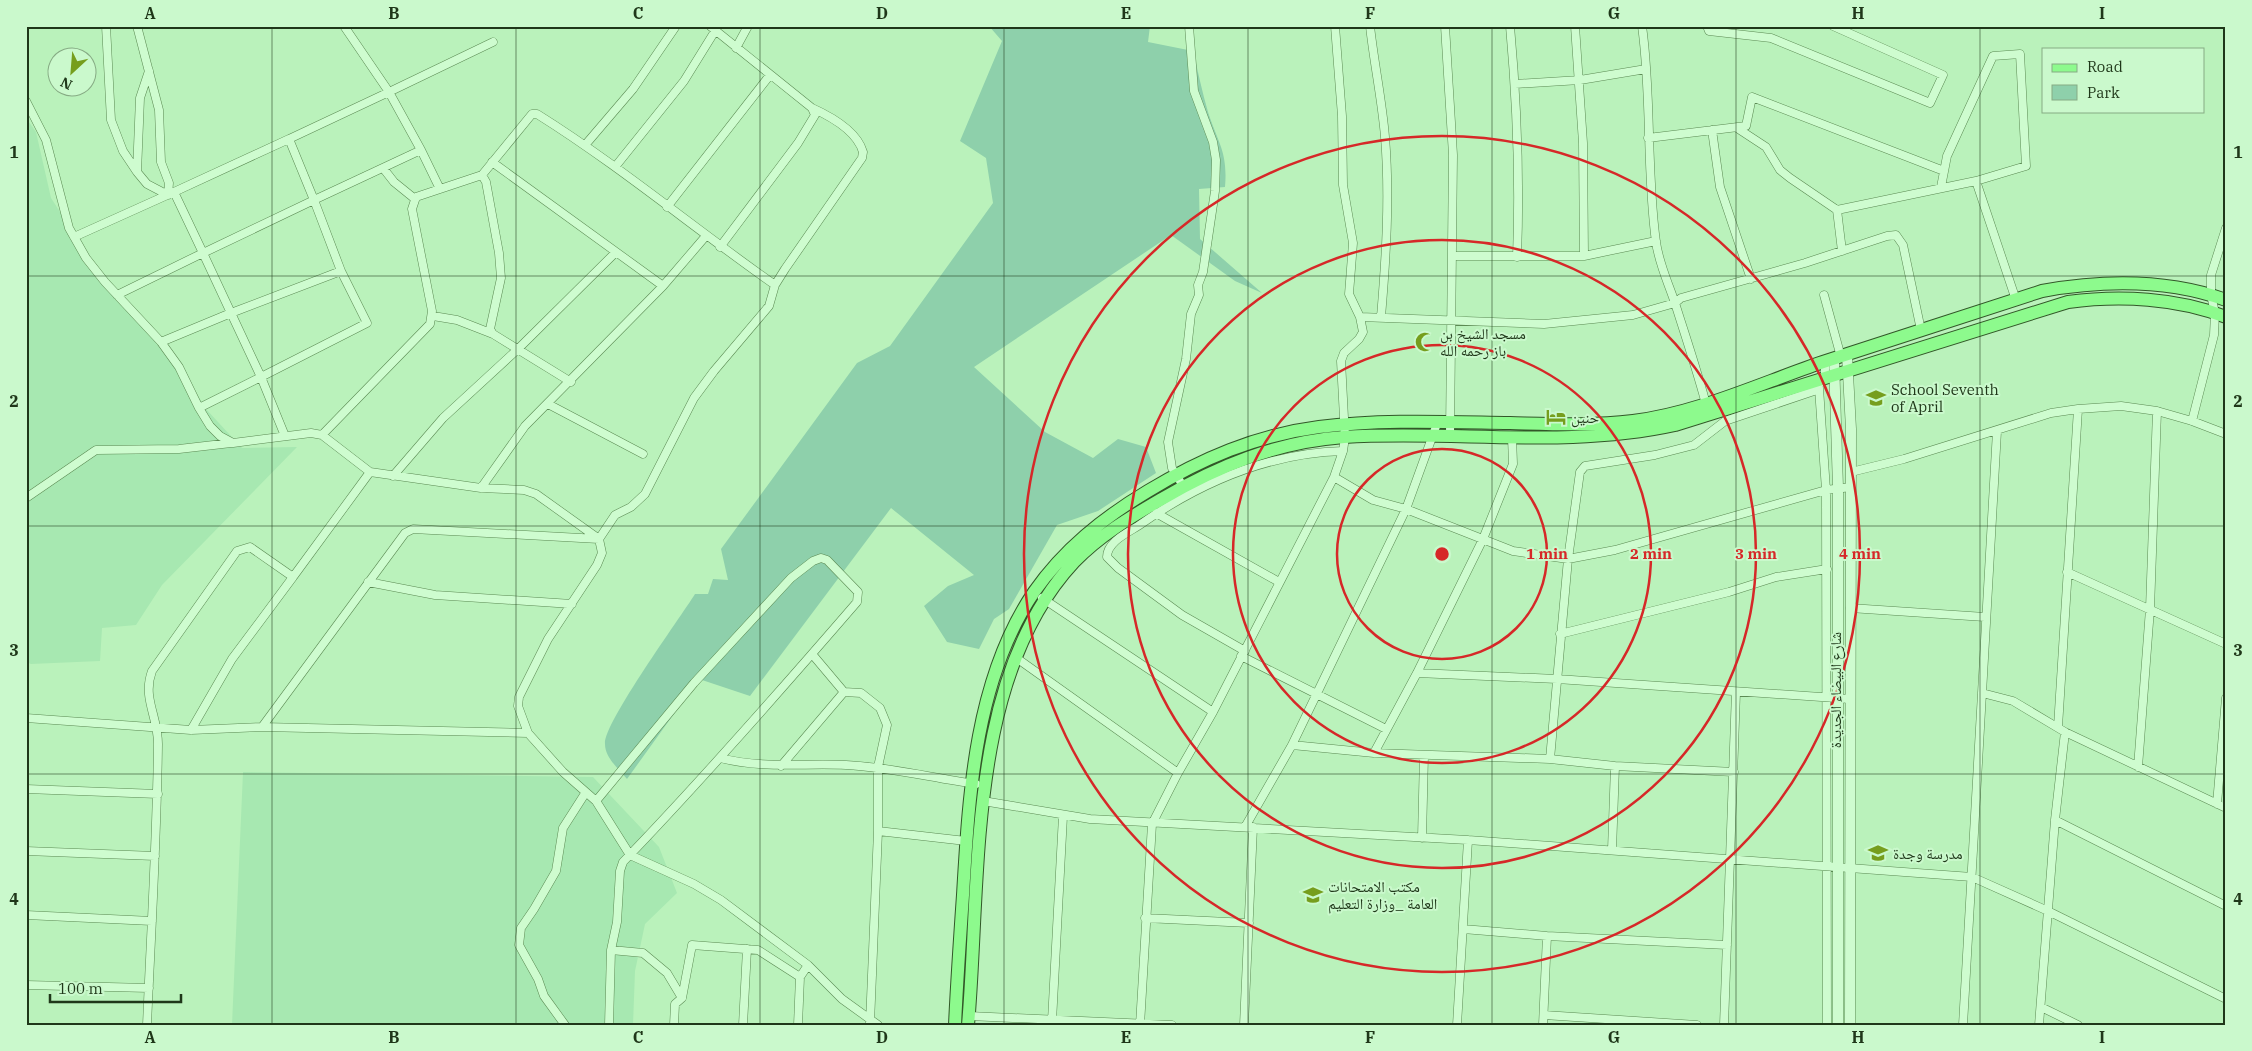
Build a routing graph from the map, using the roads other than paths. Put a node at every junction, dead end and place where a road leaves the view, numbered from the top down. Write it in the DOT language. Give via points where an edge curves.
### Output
graph roads {
  1 [pos="106,26"];
  2 [pos="137,26"];
  3 [pos="344,26"];
  4 [pos="676,26"];
  5 [pos="748,26"];
  6 [pos="1188,26"];
  7 [pos="1335,26"];
  8 [pos="1370,26"];
  9 [pos="1445,26"];
  10 [pos="1510,26"];
  11 [pos="1575,26"];
  12 [pos="1642,26"];
  13 [pos="1707,26"];
  14 [pos="1833,26"];
  15 [pos="712,29"];
  16 [pos="494,42"];
  17 [pos="736,48"];
  18 [pos="1646,69"];
  19 [pos="149,71"];
  20 [pos="770,75"];
  21 [pos="1580,80"];
  22 [pos="1515,84"];
  23 [pos="389,92"];
  24 [pos="26,100"];
  25 [pos="812,108"];
  26 [pos="1736,128"];
  27 [pos="1712,130"];
  28 [pos="1648,138"];
  29 [pos="289,139"];
  30 [pos="586,144"];
  31 [pos="421,150"];
  32 [pos="492,162"];
  33 [pos="615,167"];
  34 [pos="383,168"];
  35 [pos="1944,171"];
  36 [pos="138,172"];
  37 [pos="482,175"];
  38 [pos="1976,181"];
  39 [pos="1941,187"];
  40 [pos="440,189"];
  41 [pos="171,194"];
  42 [pos="415,199"];
  43 [pos="314,200"];
  44 [pos="667,207"];
  45 [pos="1837,210"];
  46 [pos="2226,228"];
  47 [pos="74,237"];
  48 [pos="705,237"];
  49 [pos="1656,241"];
  50 [pos="720,247"];
  51 [pos="1842,251"];
  52 [pos="203,253"];
  53 [pos="615,253"];
  54 [pos="1452,256"];
  55 [pos="1584,256"];
  56 [pos="1517,257"];
  57 [pos="341,270"];
  58 [pos="1751,279"];
  59 [pos="775,285"];
  60 [pos="663,286"];
  61 [pos="117,295"];
  62 [pos="1824,295"];
  63 [pos="2211,295"];
  64 [pos="2016,300"];
  65 [pos="2226,300"];
  66 [pos="1675,303"];
  67 [pos="231,313"];
  68 [pos="2220,315"];
  69 [pos="433,316"];
  70 [pos="1360,316"];
  71 [pos="1381,318"];
  72 [pos="1451,320"];
  73 [pos="1922,330"];
  74 [pos="493,334"];
  75 [pos="161,342"];
  76 [pos="518,348"];
  77 [pos="1837,358"];
  78 [pos="261,377"];
  79 [pos="1832,377"];
  80 [pos="571,382"];
  81 [pos="548,404"];
  82 [pos="198,408"];
  83 [pos="1707,408"];
  84 [pos="2078,409"];
  85 [pos="2157,411"];
  86 [pos="2192,421"];
  87 [pos="1446,426"];
  88 [pos="1345,431"];
  89 [pos="1997,431"];
  90 [pos="1434,434"];
  91 [pos="2226,434"];
  92 [pos="322,435"];
  93 [pos="285,436"];
  94 [pos="1512,436"];
  95 [pos="233,442"];
  96 [pos="1343,451"];
  97 [pos="643,454"];
  98 [pos="370,472"];
  99 [pos="1851,472"];
  100 [pos="1175,474"];
  101 [pos="393,476"];
  102 [pos="1334,477"];
  103 [pos="1183,486"];
  104 [pos="1851,487"];
  105 [pos="481,488"];
  106 [pos="1838,488"];
  107 [pos="1826,490"];
  108 [pos="1141,495"];
  109 [pos="26,498"];
  110 [pos="1152,510"];
  111 [pos="1406,510"];
  112 [pos="599,539"];
  113 [pos="1483,539"];
  114 [pos="1088,540"];
  115 [pos="1568,559"];
  116 [pos="1826,569"];
  117 [pos="2067,572"];
  118 [pos="293,577"];
  119 [pos="368,582"];
  120 [pos="1279,582"];
  121 [pos="1039,596"];
  122 [pos="572,604"];
  123 [pos="1850,608"];
  124 [pos="2150,609"];
  125 [pos="1985,616"];
  126 [pos="1560,634"];
  127 [pos="2226,644"];
  128 [pos="812,654"];
  129 [pos="1243,654"];
  130 [pos="1015,657"];
  131 [pos="1417,673"];
  132 [pos="1557,679"];
  133 [pos="844,692"];
  134 [pos="1736,692"];
  135 [pos="1982,693"];
  136 [pos="1315,694"];
  137 [pos="1832,698"];
  138 [pos="2226,698"];
  139 [pos="1850,700"];
  140 [pos="1213,712"];
  141 [pos="2225,717"];
  142 [pos="26,718"];
  143 [pos="158,727"];
  144 [pos="2058,727"];
  145 [pos="262,728"];
  146 [pos="1386,729"];
  147 [pos="190,730"];
  148 [pos="528,732"];
  149 [pos="2065,732"];
  150 [pos="1292,745"];
  151 [pos="1374,753"];
  152 [pos="1424,755"];
  153 [pos="720,758"];
  154 [pos="1550,759"];
  155 [pos="781,766"];
  156 [pos="1615,766"];
  157 [pos="878,767"];
  158 [pos="2138,767"];
  159 [pos="1734,772"];
  160 [pos="1178,773"];
  161 [pos="979,785"];
  162 [pos="26,789"];
  163 [pos="586,792"];
  164 [pos="158,794"];
  165 [pos="596,801"];
  166 [pos="984,801"];
  167 [pos="2217,804"];
  168 [pos="2226,808"];
  169 [pos="1063,816"];
  170 [pos="2055,820"];
  171 [pos="1152,824"];
  172 [pos="1249,827"];
  173 [pos="878,831"];
  174 [pos="1422,838"];
  175 [pos="1468,840"];
  176 [pos="966,841"];
  177 [pos="1612,850"];
  178 [pos="26,851"];
  179 [pos="155,856"];
  180 [pos="630,856"];
  181 [pos="1730,858"];
  182 [pos="1832,866"];
  183 [pos="1850,868"];
  184 [pos="1972,877"];
  185 [pos="2226,906"];
  186 [pos="2048,911"];
  187 [pos="26,915"];
  188 [pos="1146,918"];
  189 [pos="152,921"];
  190 [pos="1249,923"];
  191 [pos="1463,929"];
  192 [pos="1547,936"];
  193 [pos="1727,945"];
  194 [pos="747,949"];
  195 [pos="611,950"];
  196 [pos="808,965"];
  197 [pos="800,977"];
  198 [pos="26,985"];
  199 [pos="149,988"];
  200 [pos="682,998"];
  201 [pos="2226,999"];
  202 [pos="2041,1007"];
  203 [pos="1544,1015"];
  204 [pos="968,1020"];
  205 [pos="1052,1020"];
  206 [pos="1624,1022"];
  207 [pos="873,1023"];
  208 [pos="1140,1024"];
  209 [pos="147,1025"];
  210 [pos="565,1025"];
  211 [pos="608,1025"];
  212 [pos="674,1025"];
  213 [pos="743,1025"];
  214 [pos="798,1025"];
  215 [pos="955,1025"];
  216 [pos="1172,1025"];
  217 [pos="1244,1025"];
  218 [pos="1457,1025"];
  219 [pos="1543,1025"];
  220 [pos="1697,1025"];
  221 [pos="1724,1025"];
  222 [pos="1827,1025"];
  223 [pos="1838,1025"];
  224 [pos="1850,1025"];
  225 [pos="1963,1025"];
  226 [pos="2040,1025"];
  227 [pos="2078,1025"];
  1 -- 36 [label="street" via="112,120 122,151"];
  2 -- 19 [label="street"];
  3 -- 23 [label="street"];
  4 -- 30 [label="street" via="633,89"];
  5 -- 17 [label="street"];
  6 -- 100 [label="street" via="1194,91 1213,142 1216,160 1215,191 1203,272 1191,314 1186,359 1168,442 1169,459"];
  7 -- 70 [label="street" via="1343,185 1353,244 1349,294"];
  8 -- 71 [label="street" via="1385,139 1386,212"];
  9 -- 54 [label="street" via="1453,155"];
  10 -- 22 [label="street"];
  11 -- 21 [label="street"];
  12 -- 18 [label="street"];
  13 -- 14 [label="street" via="1709,31 1771,38 1930,103 1943,76"];
  15 -- 17 [label="street"];
  15 -- 33 [label="street" via="684,81"];
  16 -- 23 [label="street"];
  17 -- 20 [label="street"];
  18 -- 21 [label="street"];
  18 -- 28 [label="street"];
  19 -- 36 [label="street" via="140,98"];
  19 -- 41 [label="street" via="159,110 161,162"];
  20 -- 25 [label="street"];
  20 -- 44 [label="street"];
  21 -- 22 [label="street"];
  21 -- 55 [label="street"];
  22 -- 56 [label="street" via="1519,199"];
  23 -- 29 [label="street"];
  23 -- 31 [label="street"];
  24 -- 47 [label="street" via="46,140"];
  25 -- 50 [label="street" via="815,115 809,126"];
  25 -- 59 [label="street" via="856,137 863,152"];
  26 -- 27 [label="street"];
  26 -- 35 [label="street" via="1746,126 1752,97"];
  26 -- 45 [label="street" via="1766,147 1780,170"];
  27 -- 28 [label="street"];
  27 -- 58 [label="street" via="1720,188"];
  28 -- 49 [label="street"];
  29 -- 41 [label="street"];
  29 -- 43 [label="street"];
  30 -- 32 [label="street" via="532,114"];
  30 -- 33 [label="street"];
  31 -- 34 [label="street"];
  31 -- 40 [label="street"];
  32 -- 37 [label="street"];
  32 -- 53 [label="street"];
  33 -- 44 [label="street"];
  34 -- 42 [label="street"];
  34 -- 43 [label="street"];
  35 -- 38 [label="street" via="1947,156 1993,56 2020,54 2026,166"];
  35 -- 39 [label="street"];
  36 -- 41 [label="street" via="147,184"];
  37 -- 40 [label="street"];
  37 -- 74 [label="street" via="500,261 501,278 490,330"];
  38 -- 39 [label="street"];
  38 -- 64 [label="street"];
  39 -- 45 [label="street"];
  40 -- 42 [label="street"];
  41 -- 47 [label="street"];
  41 -- 52 [label="street"];
  42 -- 69 [label="street" via="412,209"];
  43 -- 52 [label="street"];
  43 -- 57 [label="street"];
  44 -- 48 [label="street"];
  45 -- 51 [label="street"];
  46 -- 63 [label="street" via="2212,265"];
  47 -- 61 [label="street" via="86,258"];
  48 -- 50 [label="street"];
  48 -- 60 [label="street"];
  49 -- 55 [label="street"];
  49 -- 66 [label="street" via="1661,268"];
  50 -- 59 [label="street"];
  51 -- 58 [label="street"];
  51 -- 73 [label="street" via="1896,235 1901,240"];
  52 -- 61 [label="street"];
  52 -- 67 [label="street"];
  53 -- 60 [label="street"];
  53 -- 76 [label="street"];
  54 -- 56 [label="street"];
  54 -- 72 [label="street"];
  55 -- 56 [label="street"];
  57 -- 67 [label="street"];
  57 -- 78 [label="street" via="367,323"];
  58 -- 66 [label="street" via="1681,298"];
  59 -- 112 [label="street" via="769,306 694,398 645,494 631,507 615,515"];
  60 -- 80 [label="street"];
  61 -- 75 [label="street"];
  62 -- 77 [label="street"];
  63 -- 64 [label="main road" via="2155,285 2098,283 2042,291"];
  63 -- 65 [label="main road"];
  63 -- 68 [label="street"];
  64 -- 73 [label="main road"];
  66 -- 72 [label="street" via="1633,315 1583,322 1503,324"];
  66 -- 83 [label="street"];
  67 -- 75 [label="street"];
  67 -- 78 [label="street"];
  68 -- 79 [label="main road" via="2183,305 2093,298 2068,302"];
  68 -- 86 [label="street"];
  69 -- 74 [label="street" via="457,320"];
  69 -- 92 [label="street" via="430,324"];
  70 -- 71 [label="street"];
  70 -- 88 [label="street" via="1363,332 1341,361"];
  71 -- 72 [label="street"];
  72 -- 87 [label="street"];
  73 -- 77 [label="main road"];
  74 -- 76 [label="street"];
  75 -- 82 [label="street" via="179,367"];
  76 -- 80 [label="street"];
  76 -- 101 [label="street" via="443,418"];
  77 -- 79 [label="street, شارع البيضاء الجديدة"];
  77 -- 83 [label="main road"];
  78 -- 82 [label="street"];
  78 -- 93 [label="street"];
  79 -- 83 [label="main road"];
  79 -- 99 [label="street, شارع البيضاء الجديدة" via="1851,429"];
  79 -- 106 [label="street, شارع البيضاء الجديدة"];
  79 -- 107 [label="street"];
  79 -- 115 [label="street" via="1725,421 1689,447 1585,466 1580,472"];
  80 -- 81 [label="street"];
  81 -- 97 [label="street"];
  81 -- 105 [label="street" via="525,426"];
  82 -- 95 [label="street" via="215,432"];
  83 -- 87 [label="main road" via="1602,424"];
  83 -- 94 [label="main road" via="1675,425 1607,437"];
  84 -- 85 [label="street" via="2121,406"];
  84 -- 89 [label="street" via="2051,413"];
  84 -- 117 [label="street"];
  85 -- 86 [label="street"];
  85 -- 124 [label="street"];
  86 -- 91 [label="street"];
  87 -- 88 [label="main road"];
  87 -- 90 [label="main road"];
  87 -- 94 [label="main road"];
  88 -- 90 [label="main road"];
  88 -- 96 [label="street"];
  88 -- 100 [label="main road" via="1294,431 1261,439 1221,452"];
  88 -- 103 [label="main road" via="1249,456"];
  89 -- 99 [label="street"];
  89 -- 125 [label="street"];
  90 -- 111 [label="street"];
  92 -- 93 [label="street"];
  92 -- 98 [label="street"];
  93 -- 95 [label="street"];
  94 -- 113 [label="street" via="1513,464"];
  95 -- 109 [label="street" via="179,449 96,450"];
  96 -- 102 [label="street"];
  96 -- 110 [label="street" via="1286,458 1244,469"];
  98 -- 101 [label="street"];
  98 -- 118 [label="street"];
  99 -- 104 [label="street, شارع البيضاء الجديدة"];
  100 -- 103 [label="street"];
  100 -- 108 [label="main road"];
  101 -- 105 [label="street"];
  102 -- 111 [label="street" via="1373,500"];
  102 -- 120 [label="street"];
  103 -- 110 [label="main road"];
  104 -- 106 [label="street"];
  104 -- 123 [label="street, شارع البيضاء الجديدة"];
  105 -- 112 [label="street" via="524,490 536,494"];
  106 -- 107 [label="street"];
  106 -- 137 [label="street, شارع البيضاء الجديدة"];
  107 -- 115 [label="street" via="1615,550"];
  107 -- 116 [label="street"];
  108 -- 110 [label="main road"];
  108 -- 114 [label="main road"];
  110 -- 114 [label="main road"];
  110 -- 120 [label="street"];
  110 -- 129 [label="street" via="1116,541 1107,557 1182,615"];
  111 -- 113 [label="street"];
  111 -- 136 [label="street"];
  112 -- 119 [label="street" via="413,529 405,534"];
  112 -- 122 [label="street" via="602,553"];
  113 -- 115 [label="street" via="1513,551"];
  113 -- 131 [label="street"];
  114 -- 121 [label="main road" via="1058,580"];
  115 -- 126 [label="street"];
  116 -- 126 [label="street" via="1776,577 1729,592"];
  116 -- 137 [label="street"];
  117 -- 124 [label="street"];
  117 -- 144 [label="street"];
  118 -- 143 [label="street" via="250,547 236,551 152,671 148,693"];
  118 -- 147 [label="street" via="232,659"];
  119 -- 122 [label="street" via="435,595"];
  119 -- 145 [label="street"];
  120 -- 129 [label="street"];
  121 -- 130 [label="main road"];
  121 -- 140 [label="street"];
  121 -- 161 [label="main road" via="1009,636 992,682"];
  122 -- 148 [label="street" via="548,638 518,697"];
  123 -- 125 [label="street"];
  123 -- 139 [label="street, شارع البيضاء الجديدة"];
  124 -- 127 [label="street"];
  124 -- 158 [label="street"];
  125 -- 135 [label="street"];
  126 -- 132 [label="street"];
  128 -- 133 [label="street"];
  128 -- 153 [label="street"];
  128 -- 165 [label="street" via="859,596 827,560 820,558 791,578 694,683"];
  129 -- 136 [label="street"];
  129 -- 140 [label="street"];
  130 -- 160 [label="street"];
  130 -- 161 [label="main road"];
  131 -- 132 [label="street"];
  131 -- 146 [label="street"];
  132 -- 134 [label="street"];
  132 -- 154 [label="street"];
  133 -- 155 [label="street"];
  133 -- 157 [label="street" via="861,693 880,708 887,725"];
  134 -- 137 [label="street"];
  134 -- 159 [label="street"];
  135 -- 144 [label="street" via="2013,701"];
  135 -- 184 [label="street"];
  136 -- 146 [label="street"];
  136 -- 150 [label="street"];
  137 -- 139 [label="street"];
  137 -- 182 [label="street, شارع البيضاء الجديدة"];
  138 -- 141 [label="street"];
  139 -- 183 [label="street, شارع البيضاء الجديدة"];
  140 -- 160 [label="street"];
  141 -- 167 [label="street"];
  142 -- 143 [label="street"];
  143 -- 147 [label="street"];
  143 -- 164 [label="street"];
  144 -- 149 [label="street"];
  145 -- 147 [label="street"];
  145 -- 148 [label="street"];
  146 -- 151 [label="street"];
  148 -- 163 [label="street" via="563,772"];
  149 -- 158 [label="street"];
  149 -- 170 [label="street"];
  150 -- 151 [label="street"];
  150 -- 172 [label="street"];
  151 -- 152 [label="street"];
  152 -- 154 [label="street"];
  152 -- 174 [label="street"];
  153 -- 155 [label="street"];
  153 -- 180 [label="street"];
  154 -- 156 [label="street"];
  155 -- 157 [label="street"];
  156 -- 159 [label="street"];
  156 -- 177 [label="street"];
  157 -- 161 [label="street"];
  157 -- 173 [label="street"];
  158 -- 167 [label="street"];
  159 -- 181 [label="street"];
  160 -- 171 [label="street"];
  161 -- 166 [label="main road"];
  161 -- 176 [label="main road"];
  162 -- 164 [label="street"];
  163 -- 165 [label="street"];
  163 -- 210 [label="street" via="563,828 556,871 520,928 519,945 544,996"];
  164 -- 179 [label="street"];
  165 -- 180 [label="street"];
  166 -- 169 [label="street"];
  166 -- 204 [label="main road"];
  167 -- 168 [label="street"];
  169 -- 171 [label="street"];
  169 -- 205 [label="street"];
  170 -- 185 [label="street"];
  170 -- 186 [label="street"];
  171 -- 172 [label="street"];
  171 -- 188 [label="street"];
  172 -- 174 [label="street"];
  172 -- 190 [label="street"];
  173 -- 176 [label="street"];
  173 -- 207 [label="street"];
  174 -- 175 [label="street"];
  175 -- 177 [label="street"];
  175 -- 191 [label="street"];
  176 -- 215 [label="main road"];
  177 -- 181 [label="street"];
  178 -- 179 [label="street"];
  179 -- 189 [label="street"];
  180 -- 195 [label="street" via="620,872 618,922"];
  180 -- 196 [label="street" via="709,892"];
  181 -- 182 [label="street"];
  181 -- 193 [label="street"];
  182 -- 183 [label="street"];
  182 -- 222 [label="street"];
  182 -- 223 [label="street, شارع البيضاء الجديدة"];
  183 -- 184 [label="street"];
  183 -- 224 [label="street, شارع البيضاء الجديدة"];
  184 -- 186 [label="street"];
  184 -- 225 [label="street"];
  186 -- 201 [label="street"];
  186 -- 202 [label="street"];
  187 -- 189 [label="street"];
  188 -- 190 [label="street"];
  188 -- 208 [label="street"];
  189 -- 199 [label="street"];
  190 -- 217 [label="street"];
  191 -- 192 [label="street"];
  191 -- 218 [label="street"];
  192 -- 193 [label="street"];
  192 -- 203 [label="street"];
  193 -- 221 [label="street"];
  194 -- 197 [label="street" via="758,950"];
  194 -- 200 [label="street" via="692,945"];
  194 -- 213 [label="street"];
  195 -- 200 [label="street" via="642,953 667,973"];
  195 -- 211 [label="street"];
  196 -- 197 [label="street"];
  196 -- 207 [label="street" via="842,999"];
  197 -- 214 [label="street"];
  198 -- 199 [label="street"];
  199 -- 209 [label="street"];
  200 -- 212 [label="street" via="676,1004"];
  202 -- 226 [label="street"];
  202 -- 227 [label="street"];
  203 -- 206 [label="street"];
  203 -- 219 [label="street"];
  204 -- 205 [label="street"];
  205 -- 208 [label="street"];
  206 -- 220 [label="street"];
  208 -- 216 [label="street"];
}
